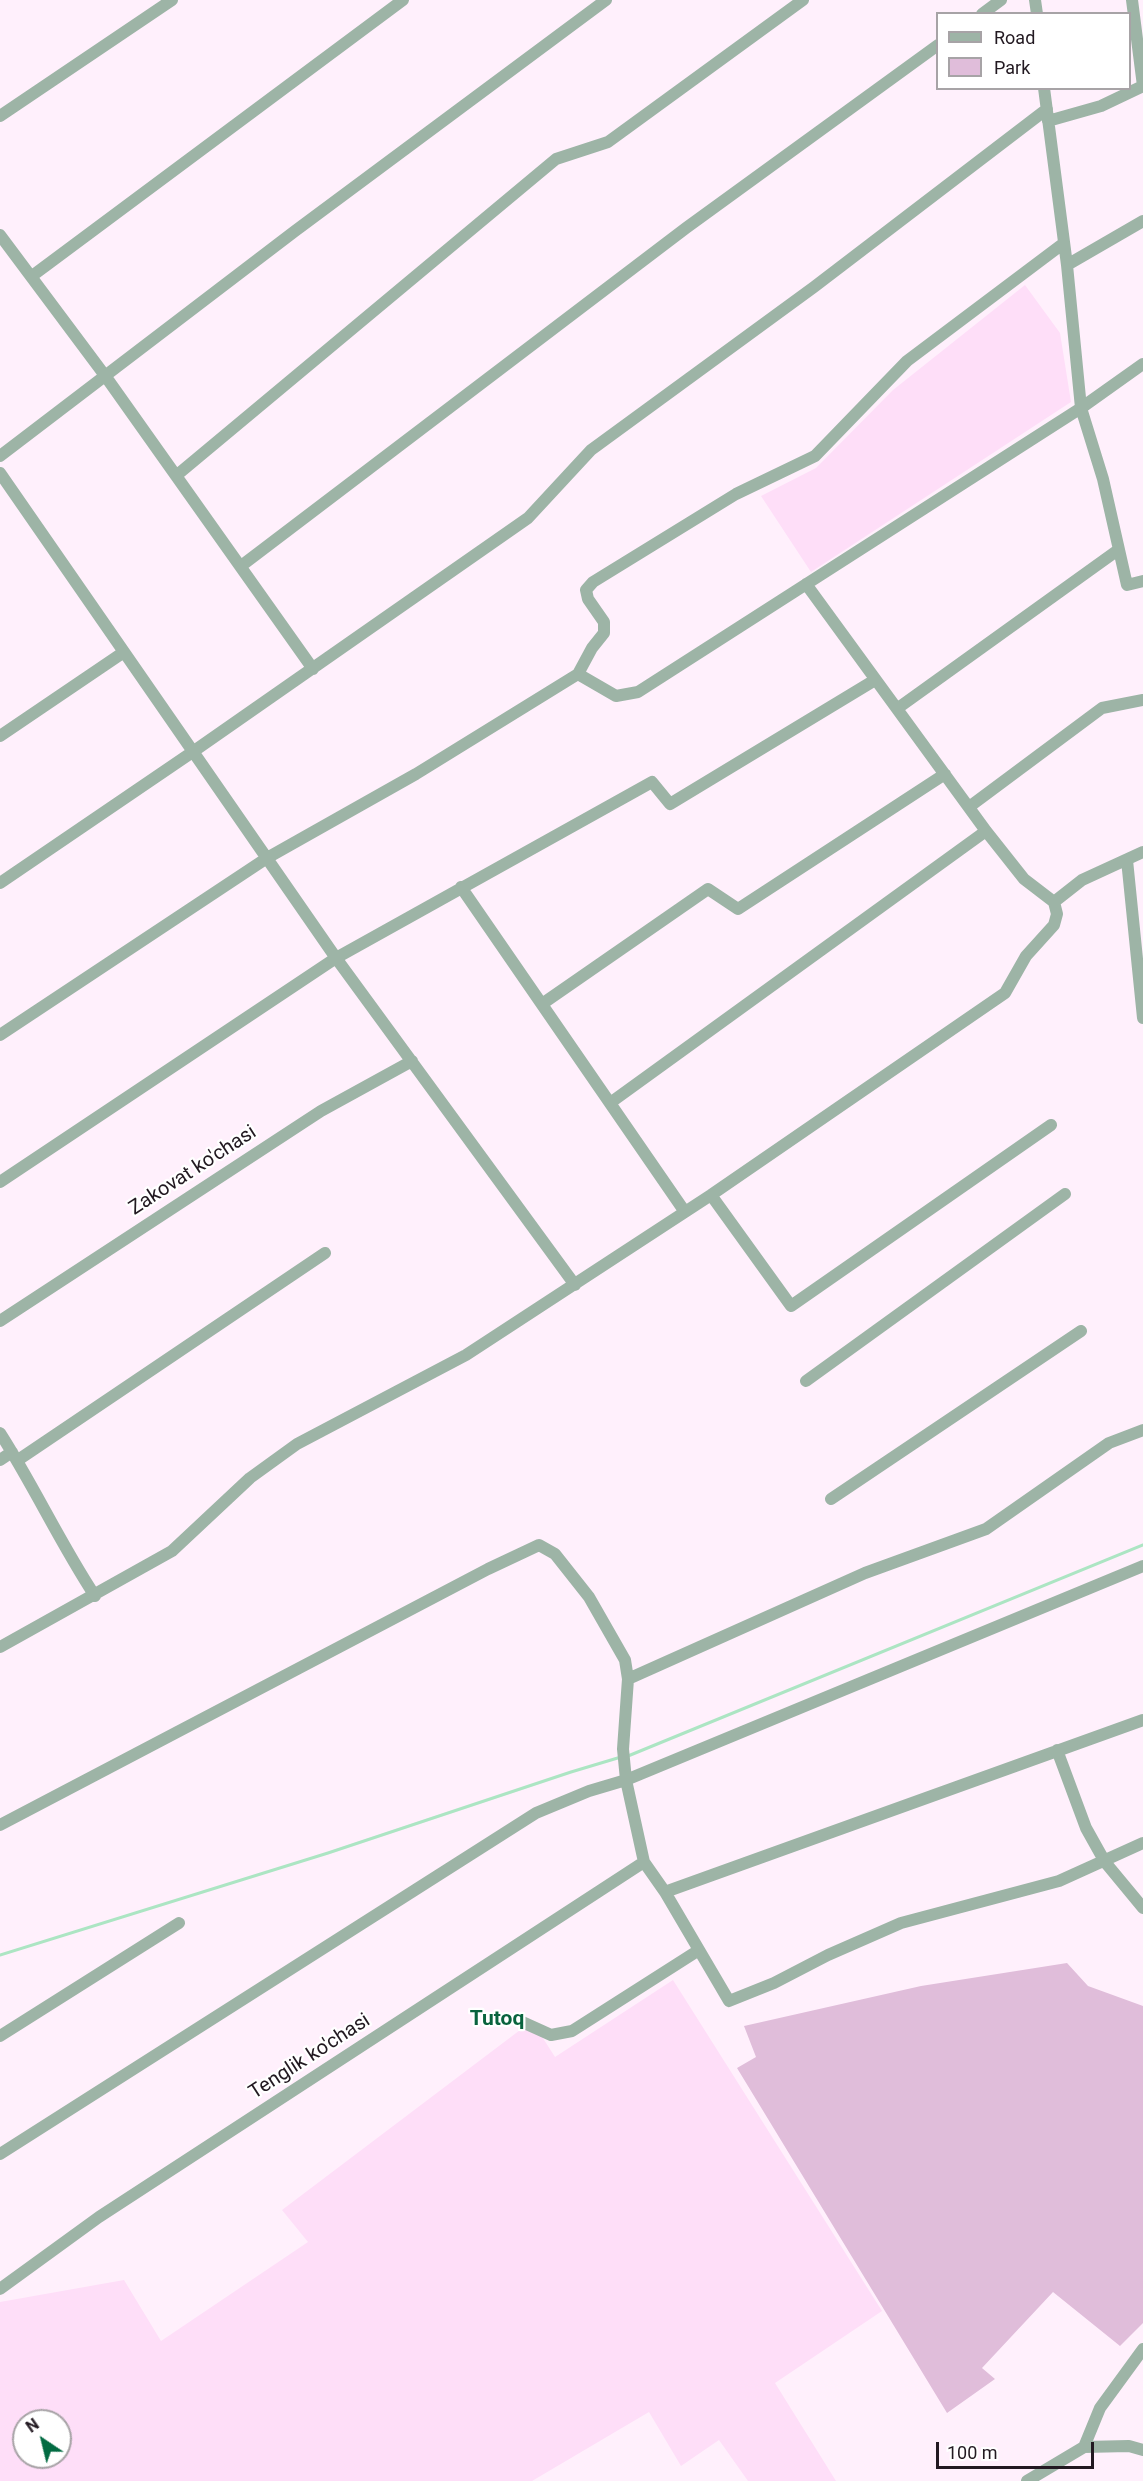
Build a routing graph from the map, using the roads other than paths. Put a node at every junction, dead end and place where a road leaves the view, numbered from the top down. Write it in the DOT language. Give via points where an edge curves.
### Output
graph roads {
  1 [pos="172,0"];
  2 [pos="403,0"];
  3 [pos="606,0"];
  4 [pos="803,0"];
  5 [pos="1001,0"];
  6 [pos="1132,0"];
  7 [pos="985,12"];
  8 [pos="936,46"];
  9 [pos="1143,86"];
  10 [pos="1044,90"];
  11 [pos="1047,115"];
  12 [pos="0,116"];
  13 [pos="1143,221"];
  14 [pos="0,235"];
  15 [pos="1064,243"];
  16 [pos="1067,265"];
  17 [pos="32,276"];
  18 [pos="1143,364"];
  19 [pos="106,377"];
  20 [pos="1081,408"];
  21 [pos="0,456"];
  22 [pos="0,472"];
  23 [pos="177,475"];
  24 [pos="1118,550"];
  25 [pos="241,566"];
  26 [pos="1143,581"];
  27 [pos="806,584"];
  28 [pos="124,652"];
  29 [pos="313,669"];
  30 [pos="578,674"];
  31 [pos="875,680"];
  32 [pos="1143,700"];
  33 [pos="898,708"];
  34 [pos="0,736"];
  35 [pos="194,751"];
  36 [pos="945,774"];
  37 [pos="969,807"];
  38 [pos="986,831"];
  39 [pos="1143,852"];
  40 [pos="267,858"];
  41 [pos="1127,860"];
  42 [pos="0,883"];
  43 [pos="461,887"];
  44 [pos="1054,902"];
  45 [pos="336,958"];
  46 [pos="542,1004"];
  47 [pos="1143,1018"];
  48 [pos="0,1035"];
  49 [pos="412,1061"];
  50 [pos="610,1103"];
  51 [pos="1051,1125"];
  52 [pos="0,1182"];
  53 [pos="1065,1194"];
  54 [pos="711,1195"];
  55 [pos="685,1212"];
  56 [pos="325,1253"];
  57 [pos="575,1285"];
  58 [pos="0,1321"];
  59 [pos="1081,1331"];
  60 [pos="806,1381"];
  61 [pos="1143,1430"];
  62 [pos="0,1433"];
  63 [pos="15,1456"];
  64 [pos="0,1460"];
  65 [pos="831,1499"];
  66 [pos="1143,1566"];
  67 [pos="94,1596"];
  68 [pos="0,1647"];
  69 [pos="628,1679"];
  70 [pos="1143,1720"];
  71 [pos="1057,1750"];
  72 [pos="626,1775"];
  73 [pos="0,1825"];
  74 [pos="1143,1843"];
  75 [pos="644,1862"];
  76 [pos="1105,1862"];
  77 [pos="666,1892"];
  78 [pos="1143,1908"];
  79 [pos="179,1923"];
  80 [pos="699,1950"];
  81 [pos="520,2021"];
  82 [pos="0,2036"];
  83 [pos="0,2154"];
  84 [pos="0,2289"];
  85 [pos="1143,2349"];
  86 [pos="1084,2447"];
  87 [pos="1143,2450"];
  88 [pos="1027,2481"];
  1 -- 12 [label="street"];
  2 -- 17 [label="street"];
  3 -- 19 [label="street"];
  4 -- 23 [label="street" via="608,142 556,159"];
  5 -- 7 [label="street"];
  6 -- 9 [label="street"];
  8 -- 25 [label="street" via="686,228"];
  9 -- 11 [label="street" via="1101,106"];
  10 -- 11 [label="street"];
  11 -- 15 [label="street"];
  11 -- 29 [label="street" via="591,450 528,518"];
  13 -- 16 [label="street"];
  14 -- 17 [label="street"];
  15 -- 16 [label="street"];
  15 -- 30 [label="street" via="908,361 815,456 736,494 593,582 586,590 604,622 604,633"];
  16 -- 20 [label="street"];
  17 -- 19 [label="street"];
  18 -- 20 [label="street"];
  19 -- 21 [label="street"];
  19 -- 23 [label="street"];
  20 -- 24 [label="street" via="1103,479"];
  20 -- 27 [label="street"];
  22 -- 28 [label="street"];
  23 -- 25 [label="street"];
  24 -- 26 [label="street" via="1127,585"];
  24 -- 33 [label="street"];
  25 -- 29 [label="street"];
  27 -- 30 [label="street" via="638,692 616,696"];
  27 -- 31 [label="street"];
  28 -- 34 [label="street"];
  28 -- 35 [label="street"];
  29 -- 35 [label="street"];
  30 -- 40 [label="street" via="416,774"];
  31 -- 33 [label="street"];
  31 -- 43 [label="street" via="670,804 652,782"];
  32 -- 37 [label="street" via="1102,708"];
  33 -- 36 [label="street"];
  35 -- 40 [label="street"];
  35 -- 42 [label="street"];
  36 -- 37 [label="street"];
  36 -- 46 [label="street" via="738,909 708,889"];
  37 -- 38 [label="street"];
  38 -- 44 [label="street" via="1024,879"];
  38 -- 50 [label="street"];
  39 -- 41 [label="street"];
  40 -- 45 [label="street"];
  40 -- 48 [label="street"];
  41 -- 44 [label="street" via="1082,880"];
  41 -- 47 [label="street"];
  43 -- 45 [label="street"];
  43 -- 46 [label="street"];
  44 -- 54 [label="street" via="1054,925 1026,956 1005,993"];
  45 -- 49 [label="street"];
  45 -- 52 [label="street"];
  46 -- 50 [label="street"];
  49 -- 57 [label="street"];
  49 -- 58 [label="street, Zakovat ko'chasi" via="321,1111"];
  50 -- 55 [label="street"];
  51 -- 54 [label="street" via="791,1306"];
  53 -- 60 [label="street"];
  54 -- 55 [label="street"];
  55 -- 57 [label="street"];
  56 -- 63 [label="street"];
  57 -- 67 [label="street" via="466,1355 297,1444 250,1478 172,1551"];
  59 -- 65 [label="street"];
  61 -- 69 [label="street" via="1109,1443 986,1529 865,1573"];
  62 -- 63 [label="street"];
  63 -- 64 [label="street"];
  63 -- 67 [label="street"];
  66 -- 72 [label="street"];
  67 -- 68 [label="street"];
  69 -- 72 [label="street" via="622,1749"];
  69 -- 73 [label="street" via="625,1660 589,1597 555,1554 539,1545"];
  70 -- 71 [label="street"];
  71 -- 76 [label="street" via="1086,1828"];
  71 -- 77 [label="street"];
  72 -- 75 [label="street"];
  72 -- 83 [label="street" via="536,1813"];
  74 -- 76 [label="street"];
  75 -- 77 [label="street"];
  75 -- 84 [label="street, Tenglik ko'chasi" via="99,2217"];
  76 -- 78 [label="street"];
  76 -- 80 [label="street" via="1059,1881 901,1923 729,2001"];
  77 -- 80 [label="street"];
  79 -- 82 [label="street"];
  80 -- 81 [label="street" via="572,2031 551,2035"];
  85 -- 86 [label="street" via="1100,2408"];
  86 -- 87 [label="street" via="1129,2446"];
  86 -- 88 [label="street"];
}
